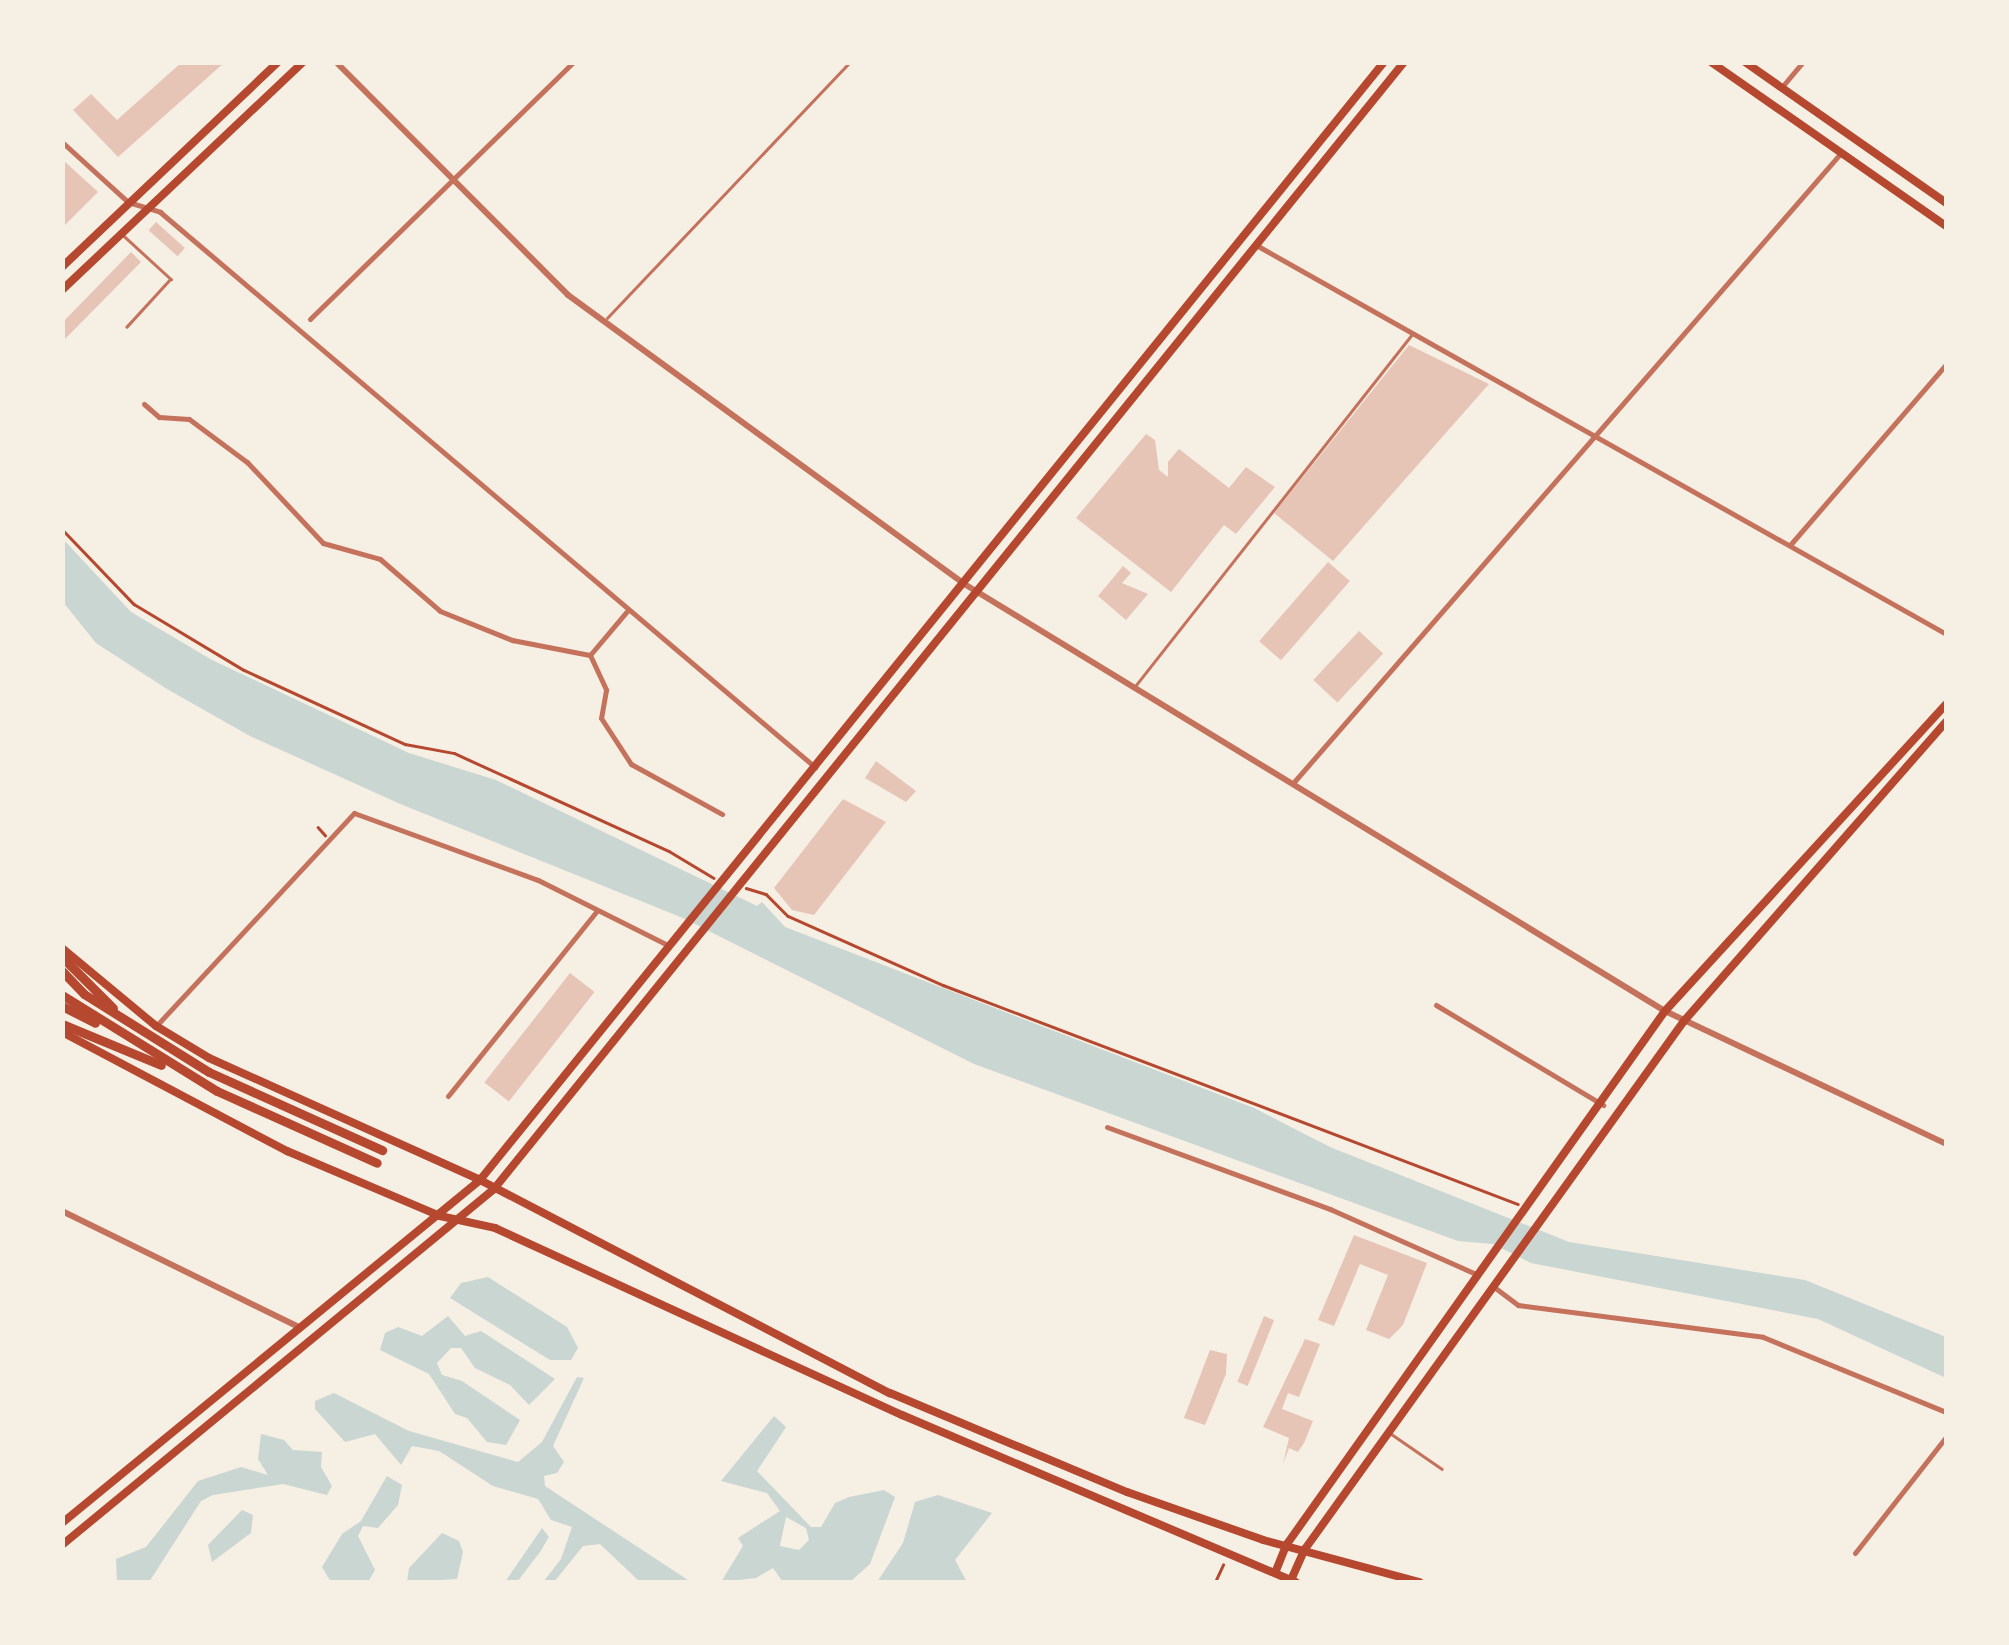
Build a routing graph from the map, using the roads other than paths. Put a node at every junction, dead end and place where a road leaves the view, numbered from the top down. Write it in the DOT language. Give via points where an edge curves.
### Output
graph roads {
  1 [pos="278,62"];
  2 [pos="303,62"];
  3 [pos="336,62"];
  4 [pos="573,62"];
  5 [pos="850,62"];
  6 [pos="1384,62"];
  7 [pos="1404,62"];
  8 [pos="1712,62"];
  9 [pos="1745,62"];
  10 [pos="1803,62"];
  11 [pos="1781,88"];
  12 [pos="62,142"];
  13 [pos="1840,154"];
  14 [pos="452,182"];
  15 [pos="128,202"];
  16 [pos="1946,202"];
  17 [pos="151,205"];
  18 [pos="1946,226"];
  19 [pos="121,233"];
  20 [pos="1256,245"];
  21 [pos="62,267"];
  22 [pos="62,290"];
  23 [pos="310,319"];
  24 [pos="602,323"];
  25 [pos="128,326"];
  26 [pos="1413,332"];
  27 [pos="1946,364"];
  28 [pos="144,404"];
  29 [pos="1596,434"];
  30 [pos="1790,544"];
  31 [pos="962,582"];
  32 [pos="976,590"];
  33 [pos="628,610"];
  34 [pos="1946,634"];
  35 [pos="590,655"];
  36 [pos="1134,686"];
  37 [pos="1946,704"];
  38 [pos="1946,722"];
  39 [pos="815,767"];
  40 [pos="1293,783"];
  41 [pos="722,814"];
  42 [pos="596,911"];
  43 [pos="672,946"];
  44 [pos="62,948"];
  45 [pos="62,957"];
  46 [pos="62,975"];
  47 [pos="62,995"];
  48 [pos="1436,1005"];
  49 [pos="62,1006"];
  50 [pos="1666,1011"];
  51 [pos="1684,1020"];
  52 [pos="62,1024"];
  53 [pos="129,1024"];
  54 [pos="156,1026"];
  55 [pos="62,1032"];
  56 [pos="116,1032"];
  57 [pos="179,1071"];
  58 [pos="448,1096"];
  59 [pos="1603,1105"];
  60 [pos="1107,1127"];
  61 [pos="1946,1144"];
  62 [pos="382,1150"];
  63 [pos="377,1163"];
  64 [pos="480,1180"];
  65 [pos="494,1190"];
  66 [pos="62,1211"];
  67 [pos="440,1216"];
  68 [pos="456,1221"];
  69 [pos="1480,1276"];
  70 [pos="1494,1287"];
  71 [pos="302,1329"];
  72 [pos="1946,1412"];
  73 [pos="1389,1432"];
  74 [pos="1946,1437"];
  75 [pos="1442,1469"];
  76 [pos="62,1523"];
  77 [pos="1287,1544"];
  78 [pos="62,1545"];
  79 [pos="1305,1549"];
  80 [pos="1855,1553"];
  81 [pos="1275,1573"];
  82 [pos="1294,1581"];
  83 [pos="1419,1582"];
  1 -- 15 [label="main road"];
  2 -- 17 [label="main road"];
  3 -- 14 [label="street"];
  4 -- 14 [label="street"];
  5 -- 24 [label="lane"];
  6 -- 31 [label="main road"];
  7 -- 20 [label="main road"];
  8 -- 13 [label="main road"];
  9 -- 11 [label="main road"];
  10 -- 11 [label="street"];
  11 -- 16 [label="main road"];
  12 -- 15 [label="street"];
  13 -- 18 [label="main road"];
  13 -- 29 [label="street"];
  14 -- 23 [label="street"];
  14 -- 24 [label="street"];
  15 -- 17 [label="street"];
  15 -- 21 [label="main road"];
  17 -- 19 [label="main road"];
  17 -- 33 [label="street"];
  19 -- 22 [label="main road"];
  19 -- 25 [label="lane" via="171,279"];
  20 -- 26 [label="street"];
  20 -- 32 [label="main road"];
  24 -- 31 [label="street"];
  26 -- 29 [label="street"];
  26 -- 36 [label="lane"];
  27 -- 30 [label="street"];
  28 -- 35 [label="street" via="159,417 189,419 247,462 323,543 380,558 440,611 512,640"];
  29 -- 30 [label="street"];
  29 -- 40 [label="street"];
  30 -- 34 [label="street"];
  31 -- 32 [label="street"];
  31 -- 39 [label="main road"];
  32 -- 36 [label="street"];
  32 -- 65 [label="main road"];
  33 -- 35 [label="street"];
  33 -- 39 [label="street"];
  35 -- 41 [label="street" via="606,690 601,718 631,764"];
  36 -- 40 [label="street"];
  37 -- 50 [label="main road"];
  38 -- 51 [label="main road"];
  39 -- 43 [label="main road"];
  40 -- 50 [label="street"];
  42 -- 43 [label="street"];
  42 -- 54 [label="street" via="498,864 354,813"];
  42 -- 58 [label="street"];
  43 -- 64 [label="main road"];
  44 -- 54 [label="main road"];
  45 -- 53 [label="highway"];
  46 -- 53 [label="highway"];
  47 -- 56 [label="highway"];
  48 -- 59 [label="street"];
  49 -- 56 [label="highway"];
  50 -- 51 [label="street"];
  50 -- 59 [label="main road"];
  51 -- 61 [label="street"];
  51 -- 70 [label="main road"];
  52 -- 57 [label="highway"];
  53 -- 62 [label="highway" via="255,1095"];
  54 -- 64 [label="main road" via="270,1088"];
  55 -- 67 [label="main road" via="287,1151"];
  56 -- 57 [label="highway"];
  57 -- 63 [label="highway"];
  59 -- 69 [label="main road"];
  60 -- 69 [label="street" via="1330,1209"];
  64 -- 65 [label="main road"];
  64 -- 67 [label="main road"];
  65 -- 68 [label="main road"];
  65 -- 77 [label="main road" via="890,1393 1127,1492"];
  66 -- 71 [label="street"];
  67 -- 68 [label="main road"];
  67 -- 71 [label="main road"];
  68 -- 78 [label="main road"];
  68 -- 81 [label="main road" via="495,1228 919,1422"];
  69 -- 77 [label="main road"];
  70 -- 72 [label="street" via="1518,1305 1763,1337"];
  70 -- 73 [label="main road"];
  71 -- 76 [label="main road"];
  73 -- 75 [label="lane"];
  73 -- 79 [label="main road"];
  74 -- 80 [label="street"];
  77 -- 79 [label="main road"];
  77 -- 81 [label="main road"];
  79 -- 82 [label="main road"];
  79 -- 83 [label="main road"];
  81 -- 82 [label="main road"];
}
